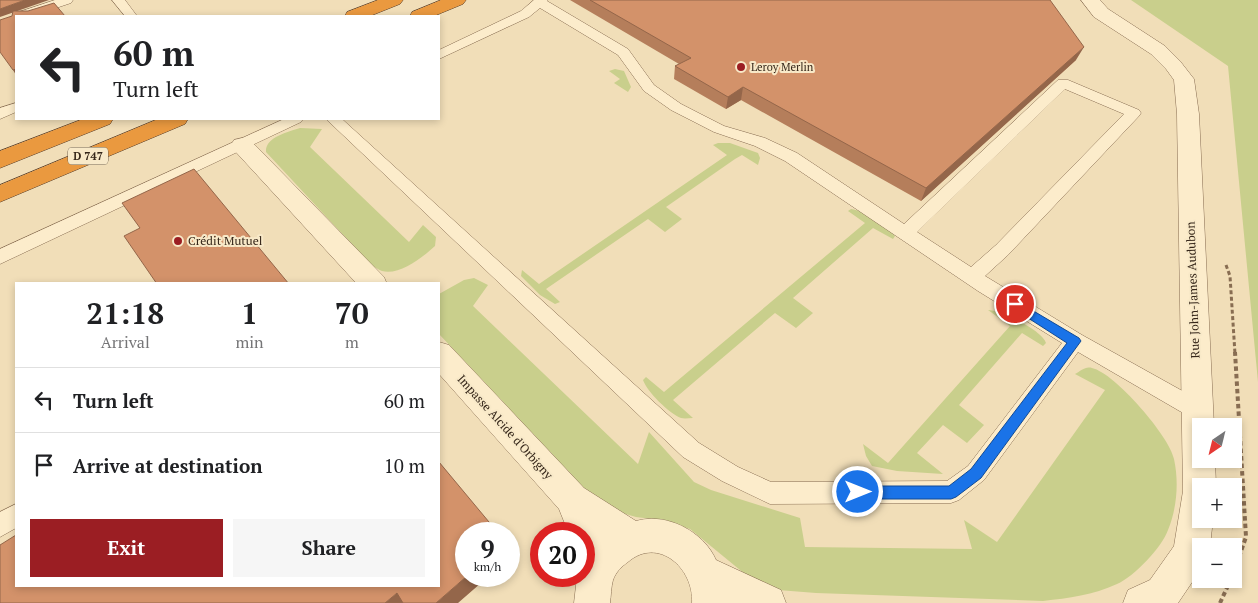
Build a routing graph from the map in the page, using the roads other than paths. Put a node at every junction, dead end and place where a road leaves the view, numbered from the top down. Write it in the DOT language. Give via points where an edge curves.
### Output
graph roads {
  1 [pos="67,0"];
  2 [pos="118,0"];
  3 [pos="394,0"];
  4 [pos="457,0"];
  5 [pos="1090,0"];
  6 [pos="542,1"];
  7 [pos="24,15"];
  8 [pos="130,15"];
  9 [pos="356,15"];
  10 [pos="421,15"];
  11 [pos="440,55"];
  12 [pos="15,108"];
  13 [pos="0,114"];
  14 [pos="100,120"];
  15 [pos="175,120"];
  16 [pos="294,120"];
  17 [pos="334,120"];
  18 [pos="242,145"];
  19 [pos="0,160"];
  20 [pos="0,194"];
  21 [pos="905,232"];
  22 [pos="0,257"];
  23 [pos="972,276"];
  24 [pos="372,282"];
  25 [pos="1075,341"];
  26 [pos="440,355"];
  27 [pos="1197,410"];
  28 [pos="572,499"];
  29 [pos="15,516"];
  30 [pos="0,525"];
  31 [pos="631,538"];
  32 [pos="599,566"];
  33 [pos="708,588"];
  34 [pos="592,603"];
  35 [pos="768,603"];
  36 [pos="1141,603"];
  1 -- 7 [label="lane"];
  2 -- 8 [label="lane"];
  3 -- 9 [label="highway"];
  4 -- 10 [label="highway"];
  5 -- 27 [label="street, Rue John-James Audubon" via="1100,14 1158,50 1184,79 1188,114"];
  6 -- 11 [label="lane" via="525,14"];
  6 -- 21 [label="lane" via="623,52 650,88 676,108 791,157"];
  12 -- 13 [label="lane"];
  14 -- 19 [label="highway, D 747"];
  15 -- 20 [label="highway, D 747"];
  16 -- 18 [label="lane"];
  17 -- 25 [label="lane" via="692,450 730,474 770,492 951,492 976,473"];
  18 -- 22 [label="lane"];
  18 -- 24 [label="street"];
  21 -- 23 [label="lane"];
  21 -- 23 [label="lane" via="1063,83 1134,113 1002,250"];
  23 -- 25 [label="lane"];
  25 -- 27 [label="lane"];
  26 -- 28 [label="street, Impasse Alcide d'Orbigny"];
  27 -- 36 [label="street, Rue John-James Audubon" via="1200,491 1191,553 1163,593"];
  28 -- 31 [label="street, Impasse Alcide d'Orbigny"];
  28 -- 32 [label="street, Impasse Alcide d'Orbigny"];
  29 -- 30 [label="lane"];
  31 -- 32 [label="street" via="612,550"];
  31 -- 33 [label="street" via="646,535 668,538 682,545 698,559"];
  32 -- 34 [label="street" via="591,590"];
  33 -- 35 [label="street"];
}
